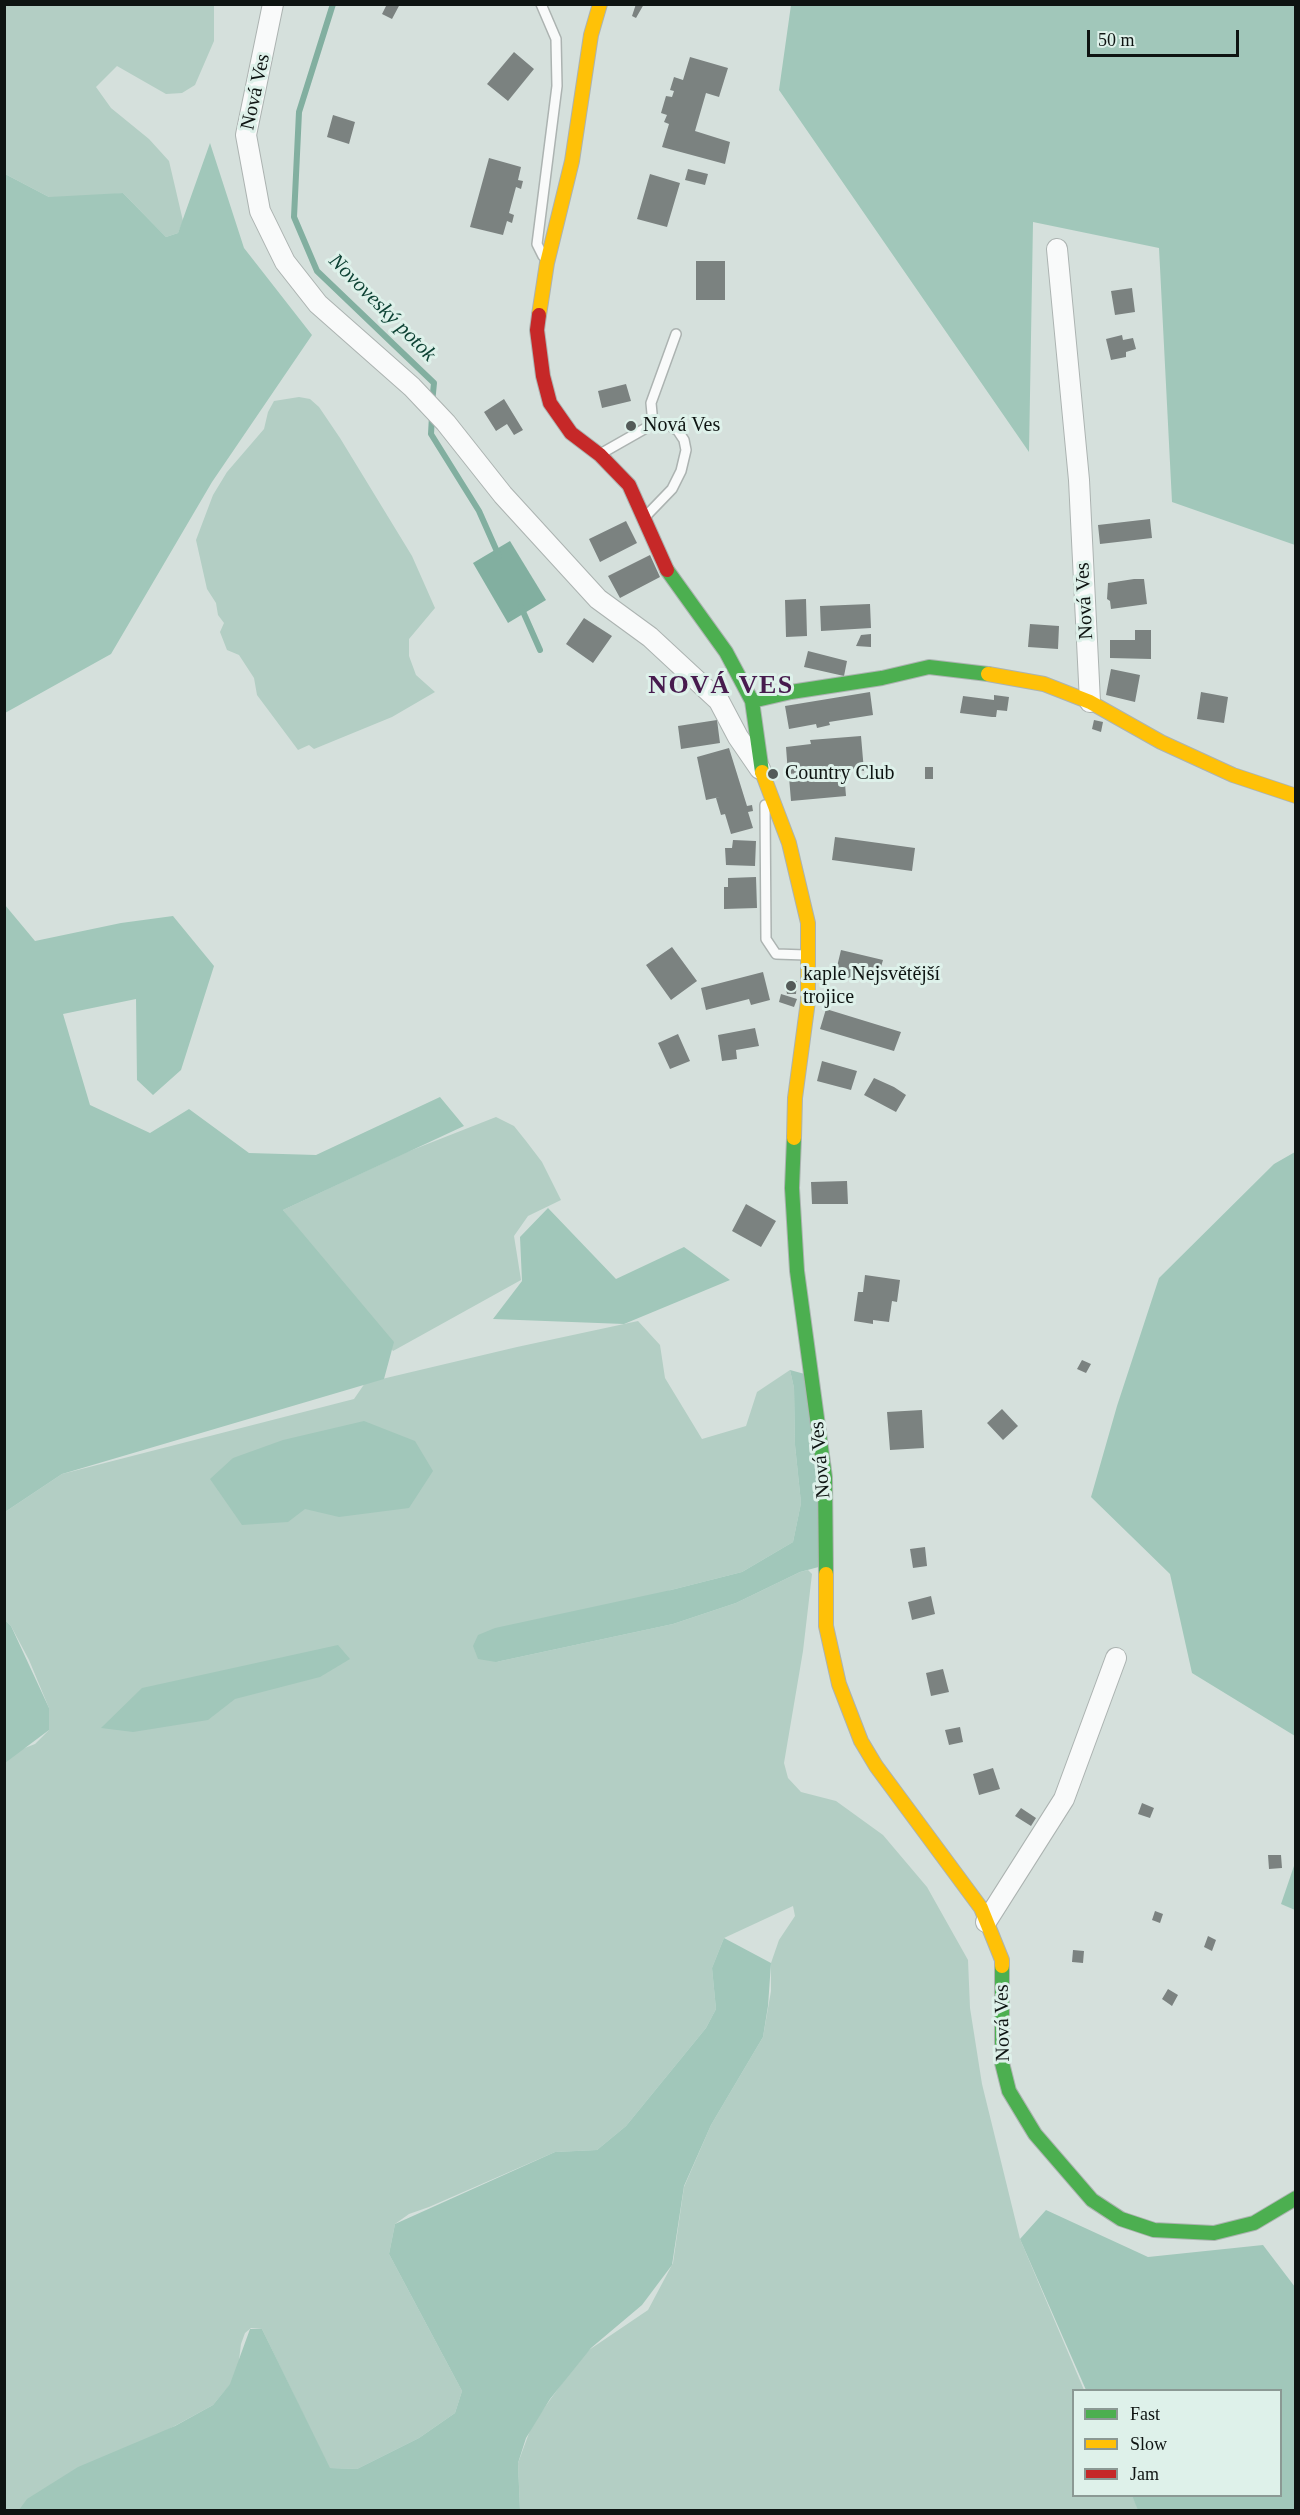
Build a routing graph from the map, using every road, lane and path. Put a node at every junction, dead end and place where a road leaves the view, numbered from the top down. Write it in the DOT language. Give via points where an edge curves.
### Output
graph roads {
  1 [pos="273,4"];
  2 [pos="541,4"];
  3 [pos="600,4"];
  4 [pos="1057,249"];
  5 [pos="547,263"];
  6 [pos="676,334"];
  7 [pos="653,424"];
  8 [pos="600,454"];
  9 [pos="644,518"];
  10 [pos="752,700"];
  11 [pos="1090,702"];
  12 [pos="764,777"];
  13 [pos="1296,796"];
  14 [pos="808,955"];
  15 [pos="1116,1658"];
  16 [pos="987,1922"];
  17 [pos="1296,2198"];
  1 -- 12 [label="street, Nová Ves" via="246,135 260,211 285,262 318,304 439,416 503,495 598,599 650,637 719,701"];
  2 -- 5 [label="lane" via="557,51 557,86 537,244"];
  3 -- 5 [label="street, Nová Ves" via="591,35 572,161"];
  4 -- 11 [label="street, Nová Ves" via="1079,480"];
  5 -- 8 [label="street, Nová Ves" via="537,330 550,403 570,433"];
  6 -- 7 [label="lane" via="651,403"];
  7 -- 8 [label="lane"];
  7 -- 9 [label="lane" via="678,431 686,450 672,489"];
  8 -- 9 [label="street, Nová Ves" via="629,485"];
  9 -- 10 [label="street, Nová Ves" via="667,570 726,652"];
  10 -- 11 [label="street" via="929,667 971,670 1044,684"];
  10 -- 12 [label="street, Nová Ves"];
  11 -- 13 [label="street" via="1161,742 1233,775"];
  12 -- 14 [label="street, Nová Ves" via="789,843 808,923"];
  12 -- 14 [label="lane, Nová Ves" via="766,939 776,954"];
  14 -- 16 [label="street, Nová Ves" via="808,1001 795,1098 792,1188 797,1271 825,1477 826,1626 839,1684 861,1741 981,1908"];
  15 -- 16 [label="street" via="1064,1799"];
  16 -- 17 [label="street, Nová Ves" via="1002,1960 1002,2063 1009,2091 1035,2134 1092,2200 1121,2219 1154,2230 1214,2233 1254,2223"];
}
